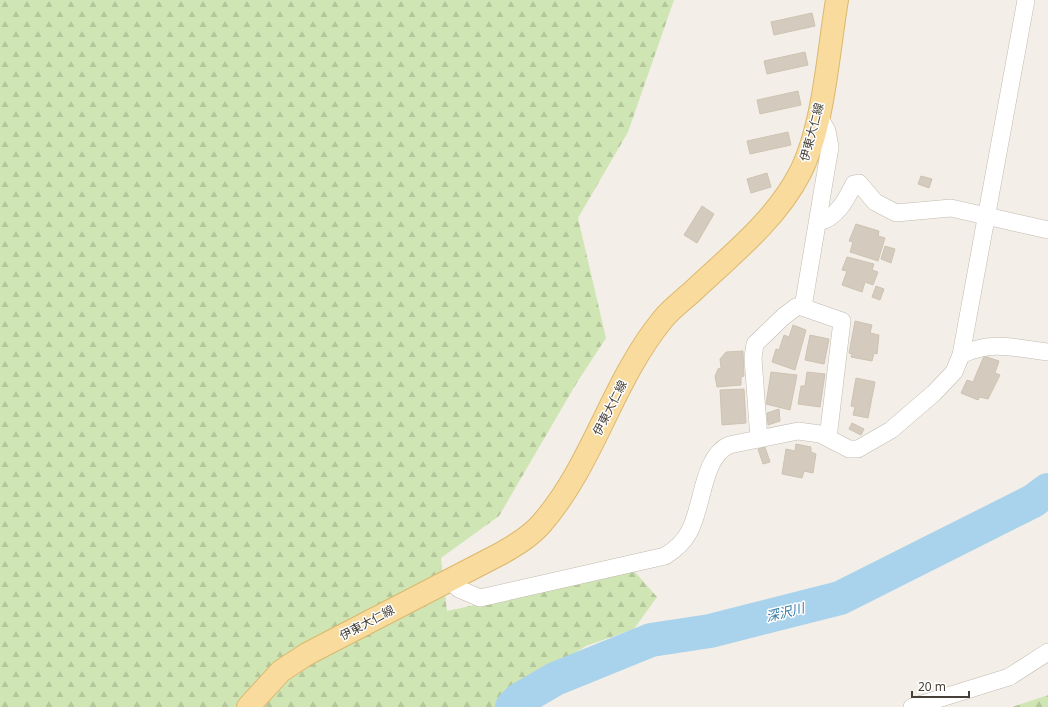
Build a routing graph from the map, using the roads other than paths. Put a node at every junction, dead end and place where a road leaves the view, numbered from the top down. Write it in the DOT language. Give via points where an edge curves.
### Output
graph roads {
  1 [pos="837,0"];
  2 [pos="1026,0"];
  3 [pos="818,115"];
  4 [pos="986,216"];
  5 [pos="818,222"];
  6 [pos="1048,230"];
  7 [pos="803,308"];
  8 [pos="1048,352"];
  9 [pos="960,355"];
  10 [pos="828,438"];
  11 [pos="759,440"];
  12 [pos="449,580"];
  13 [pos="1048,652"];
  14 [pos="248,707"];
  15 [pos="912,707"];
  1 -- 3 [label="main road, 伊東大仁線"];
  2 -- 4 [label="street"];
  3 -- 5 [label="street" via="827,131 830,147"];
  3 -- 12 [label="main road, 伊東大仁線" via="811,146 800,173 786,197 762,225 664,318 649,337 580,466 541,525 522,541"];
  4 -- 5 [label="street" via="951,208 896,212 875,202 858,183 854,184 836,212 828,219"];
  4 -- 6 [label="street"];
  4 -- 9 [label="street"];
  5 -- 7 [label="street"];
  7 -- 10 [label="street" via="842,321"];
  7 -- 11 [label="street" via="796,307 755,344 753,358"];
  8 -- 9 [label="street" via="987,346"];
  9 -- 10 [label="street" via="958,365 949,379 891,430 874,441 858,449 849,449"];
  10 -- 11 [label="street" via="820,434 798,431"];
  11 -- 12 [label="street" via="730,444 717,453 688,534 681,544 665,556 480,598 459,589"];
  12 -- 14 [label="main road, 伊東大仁線" via="307,654 281,671"];
  13 -- 15 [label="street" via="1009,677"];
}
